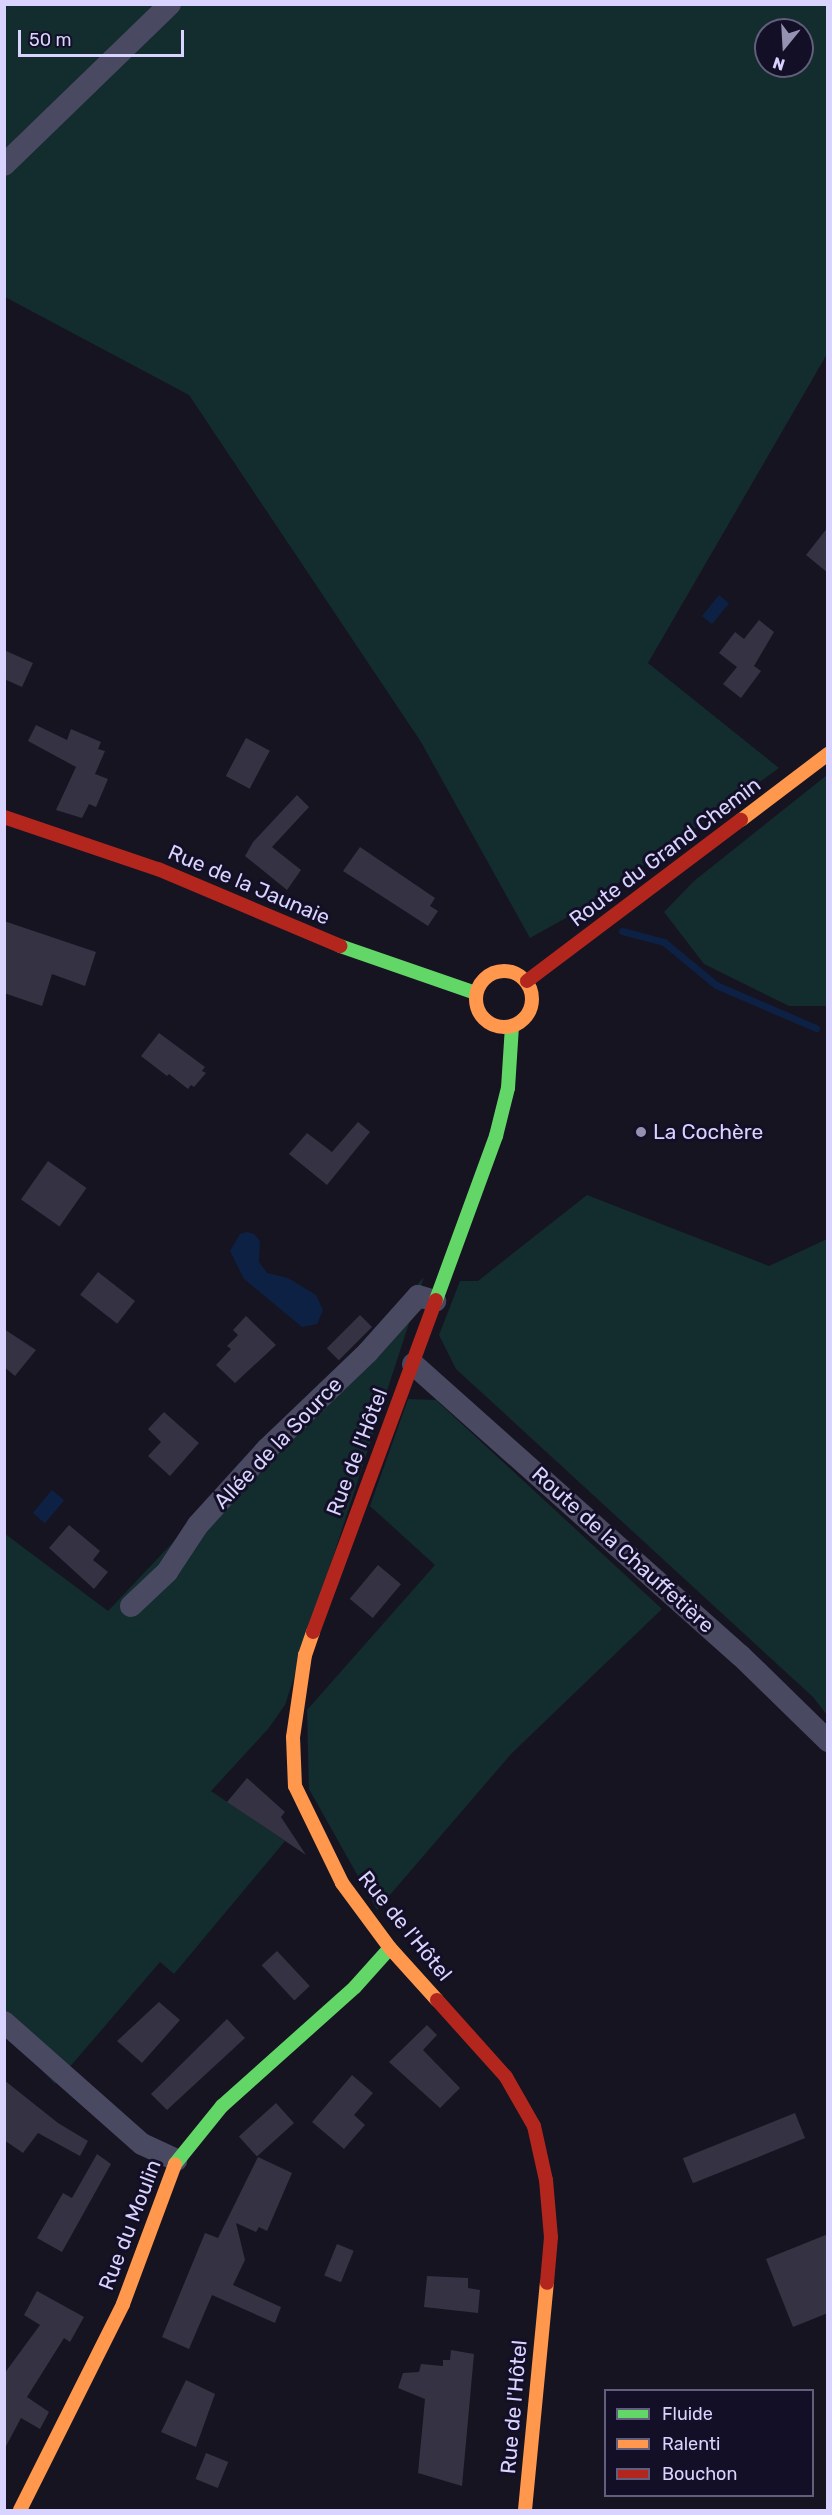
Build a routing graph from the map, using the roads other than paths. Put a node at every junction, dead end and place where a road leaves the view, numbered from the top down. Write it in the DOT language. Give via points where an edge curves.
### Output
graph roads {
  1 [pos="170,4"];
  2 [pos="4,165"];
  3 [pos="828,754"];
  4 [pos="4,817"];
  5 [pos="527,981"];
  6 [pos="476,993"];
  7 [pos="512,1026"];
  8 [pos="435,1300"];
  9 [pos="412,1364"];
  10 [pos="131,1606"];
  11 [pos="828,1742"];
  12 [pos="390,1948"];
  13 [pos="4,2022"];
  14 [pos="177,2160"];
  15 [pos="20,2511"];
  16 [pos="525,2511"];
  1 -- 2 [label="street"];
  3 -- 5 [label="street, Route du Grand Chemin"];
  4 -- 6 [label="street, Rue de la Jaunaie" via="158,869 353,951"];
  5 -- 6 [label="street" via="517,973 498,971 482,981"];
  5 -- 7 [label="street" via="533,994 532,1008"];
  6 -- 7 [label="street" via="477,1008 485,1020 498,1027"];
  7 -- 8 [label="street, Rue de l'Hôtel" via="508,1088 496,1136"];
  8 -- 9 [label="street, Rue de l'Hôtel"];
  8 -- 10 [label="street, Allée de la Source" via="418,1296 368,1352 267,1449 198,1525 167,1572"];
  9 -- 11 [label="street, Route de la Chauffetière" via="741,1656"];
  9 -- 12 [label="street, Rue de l'Hôtel" via="305,1655 293,1737 295,1786 321,1846 342,1883"];
  12 -- 14 [label="street, Rue du Moulin" via="355,1986 222,2106"];
  12 -- 16 [label="street, Rue de l'Hôtel" via="506,2077 534,2126 546,2180 551,2237"];
  13 -- 14 [label="street" via="142,2144"];
  14 -- 15 [label="street, Rue du Moulin" via="123,2304"];
}
